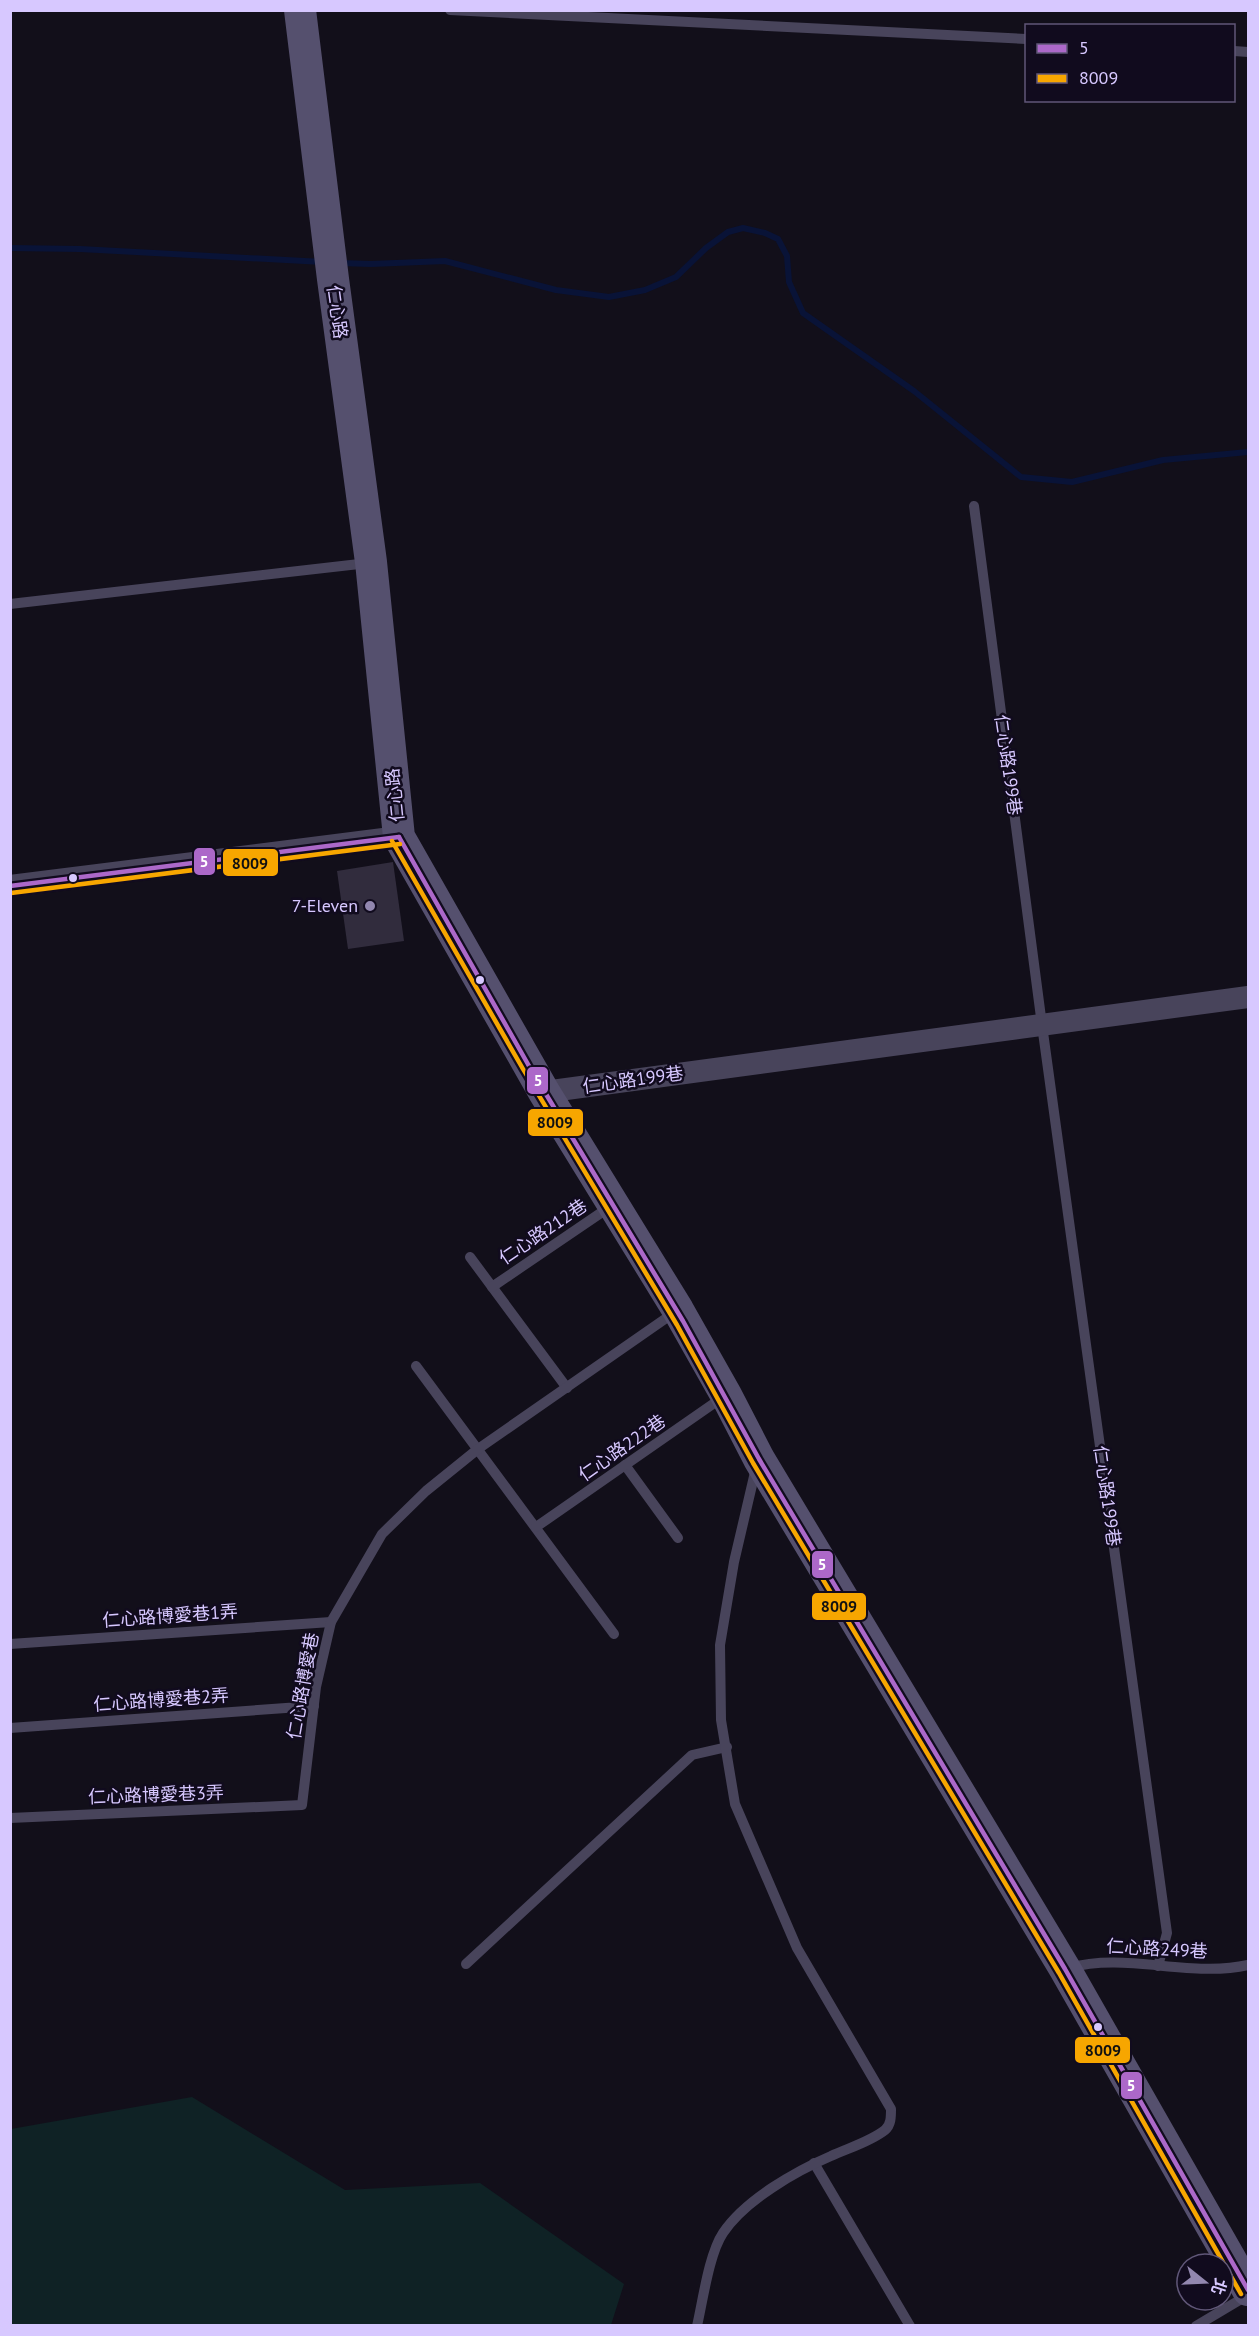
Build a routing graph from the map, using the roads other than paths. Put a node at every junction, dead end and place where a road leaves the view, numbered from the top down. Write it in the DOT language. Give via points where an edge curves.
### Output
graph roads {
  1 [pos="300,10"];
  2 [pos="450,10"];
  3 [pos="1025,39"];
  4 [pos="974,506"];
  5 [pos="371,562"];
  6 [pos="10,604"];
  7 [pos="399,837"];
  8 [pos="10,886"];
  9 [pos="1248,997"];
  10 [pos="1042,1025"];
  11 [pos="544,1092"];
  12 [pos="613,1204"];
  13 [pos="470,1257"];
  14 [pos="492,1287"];
  15 [pos="678,1310"];
  16 [pos="416,1366"];
  17 [pos="567,1388"];
  18 [pos="726,1395"];
  19 [pos="478,1449"];
  20 [pos="759,1459"];
  21 [pos="625,1465"];
  22 [pos="536,1527"];
  23 [pos="678,1538"];
  24 [pos="332,1622"];
  25 [pos="614,1634"];
  26 [pos="10,1644"];
  27 [pos="314,1706"];
  28 [pos="10,1728"];
  29 [pos="727,1747"];
  30 [pos="302,1805"];
  31 [pos="10,1818"];
  32 [pos="466,1964"];
  33 [pos="1248,1965"];
  34 [pos="1158,1966"];
  35 [pos="1065,1969"];
  36 [pos="814,2163"];
  37 [pos="1248,2290"];
  38 [pos="1248,2295"];
  39 [pos="697,2325"];
  40 [pos="910,2325"];
  41 [pos="1196,2325"];
  1 -- 5 [label="street, 仁心路"];
  2 -- 3 [label="lane"];
  4 -- 10 [label="lane, 仁心路199巷"];
  5 -- 6 [label="lane"];
  5 -- 7 [label="street, 仁心路"];
  7 -- 8 [label="street"];
  7 -- 11 [label="street, 仁心路"];
  9 -- 10 [label="street, 仁心路199巷"];
  10 -- 11 [label="street, 仁心路199巷"];
  10 -- 34 [label="lane, 仁心路199巷" via="1167,1933"];
  11 -- 12 [label="street, 仁心路"];
  12 -- 14 [label="lane, 仁心路212巷"];
  12 -- 15 [label="street, 仁心路"];
  13 -- 14 [label="lane, 仁心路212巷"];
  14 -- 17 [label="lane, 仁心路212巷"];
  15 -- 17 [label="lane"];
  15 -- 18 [label="street, 仁心路"];
  16 -- 19 [label="lane"];
  17 -- 19 [label="lane"];
  18 -- 20 [label="street, 仁心路"];
  18 -- 21 [label="lane, 仁心路222巷"];
  19 -- 22 [label="lane"];
  19 -- 24 [label="lane, 仁心路博愛巷" via="382,1533"];
  20 -- 29 [label="lane" via="734,1562 720,1645 721,1720"];
  20 -- 35 [label="street, 仁心路"];
  21 -- 22 [label="lane, 仁心路222巷"];
  21 -- 23 [label="lane"];
  22 -- 25 [label="lane"];
  24 -- 26 [label="lane, 仁心路博愛巷1弄"];
  24 -- 27 [label="lane, 仁心路博愛巷"];
  27 -- 28 [label="lane, 仁心路博愛巷2弄"];
  27 -- 30 [label="lane, 仁心路博愛巷"];
  29 -- 32 [label="lane" via="692,1755"];
  29 -- 36 [label="lane" via="735,1804 797,1948 891,2109 887,2129"];
  30 -- 31 [label="lane, 仁心路博愛巷3弄"];
  33 -- 34 [label="lane, 仁心路249巷"];
  34 -- 35 [label="lane, 仁心路249巷" via="1089,1962"];
  35 -- 37 [label="street, 仁心路"];
  36 -- 39 [label="lane" via="777,2184 723,2233 711,2264"];
  36 -- 40 [label="lane"];
  38 -- 41 [label="lane"];
}
